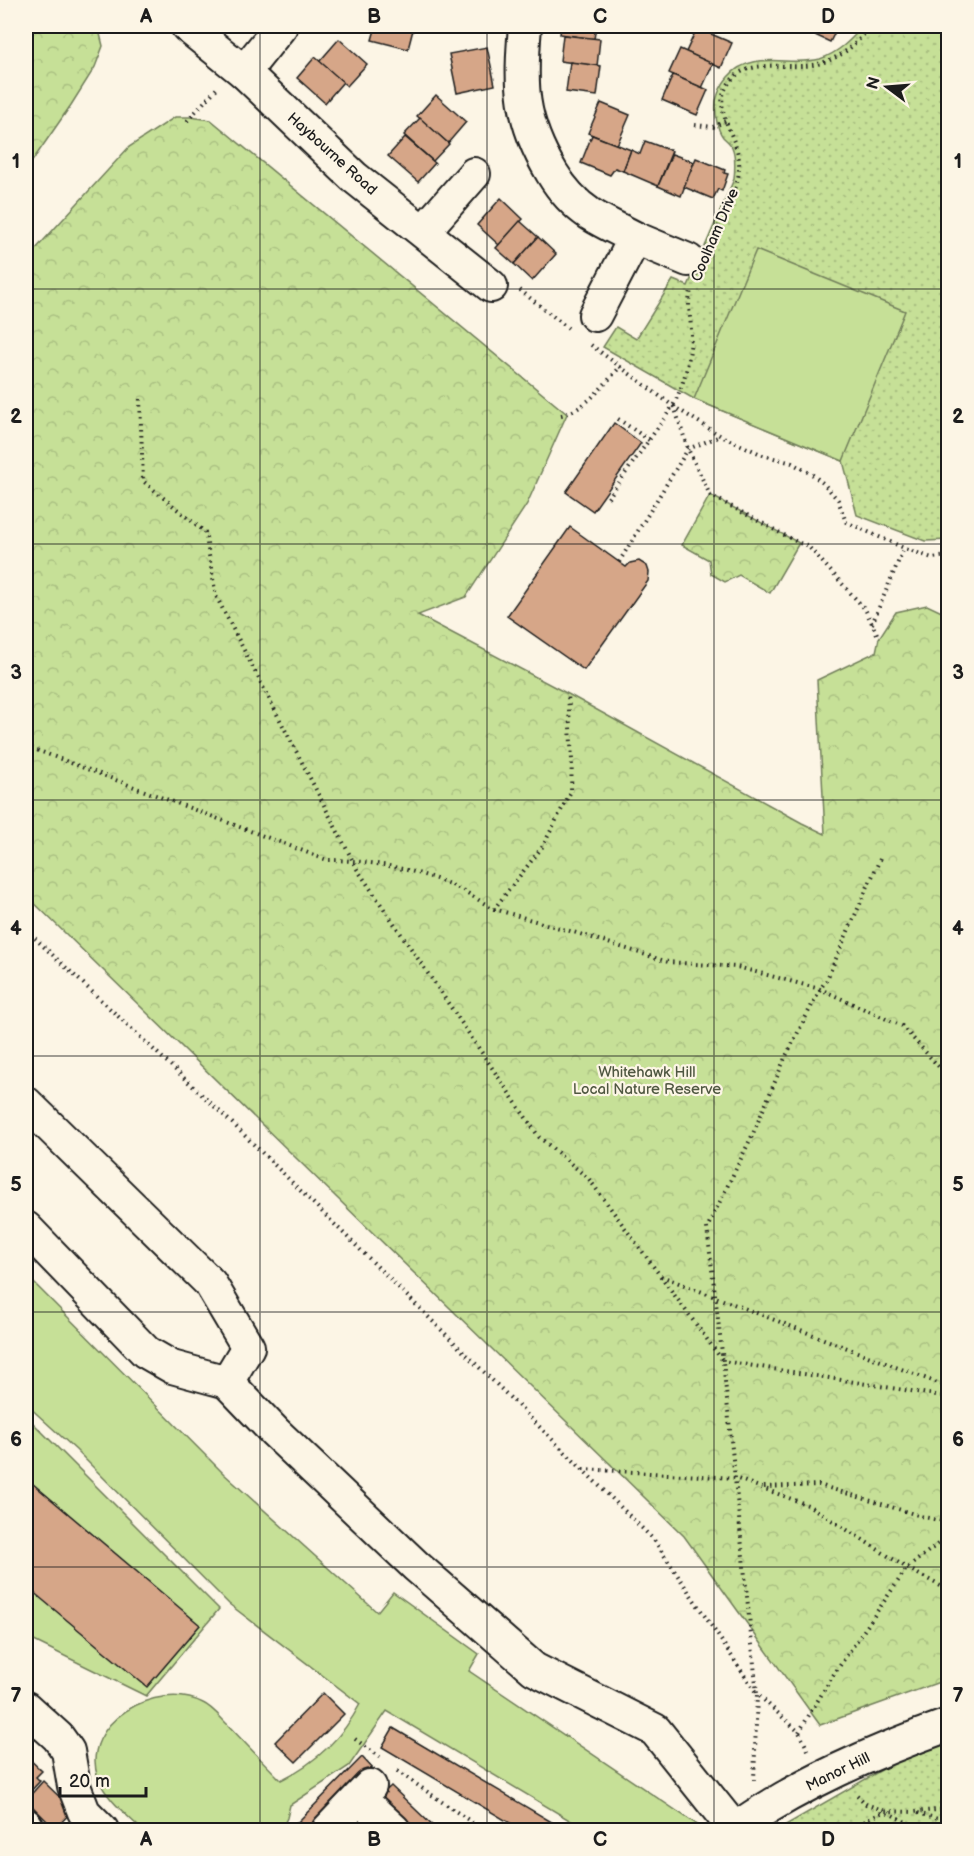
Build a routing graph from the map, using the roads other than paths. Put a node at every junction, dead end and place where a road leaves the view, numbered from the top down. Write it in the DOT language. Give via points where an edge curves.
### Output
graph roads {
  1 [pos="187,26"];
  2 [pos="281,26"];
  3 [pos="525,26"];
  4 [pos="244,72"];
  5 [pos="474,174"];
  6 [pos="424,231"];
  7 [pos="635,238"];
  8 [pos="697,265"];
  9 [pos="491,286"];
  10 [pos="596,315"];
  11 [pos="26,1103"];
  12 [pos="26,1228"];
  13 [pos="227,1382"];
  14 [pos="26,1708"];
  15 [pos="948,1725"];
  16 [pos="84,1824"];
  17 [pos="26,1825"];
  18 [pos="740,1825"];
  19 [pos="29,1830"];
  20 [pos="327,1830"];
  21 [pos="394,1830"];
  1 -- 4 [label="street, Haybourne Road"];
  2 -- 4 [label="street"];
  3 -- 7 [label="street, Coolham Drive" via="523,97 538,149 578,204"];
  4 -- 6 [label="street, Haybourne Road" via="354,177"];
  5 -- 6 [label="street"];
  6 -- 9 [label="street, Haybourne Road"];
  7 -- 8 [label="street, Coolham Drive"];
  7 -- 10 [label="street"];
  11 -- 13 [label="street" via="210,1283 248,1347"];
  12 -- 13 [label="street" via="146,1352 172,1367"];
  13 -- 18 [label="street" via="416,1566 534,1669 655,1730"];
  14 -- 16 [label="street" via="68,1751"];
  15 -- 18 [label="street, Manor Hill" via="833,1772"];
  17 -- 19 [label="street"];
  20 -- 21 [label="street" via="376,1777"];
}
